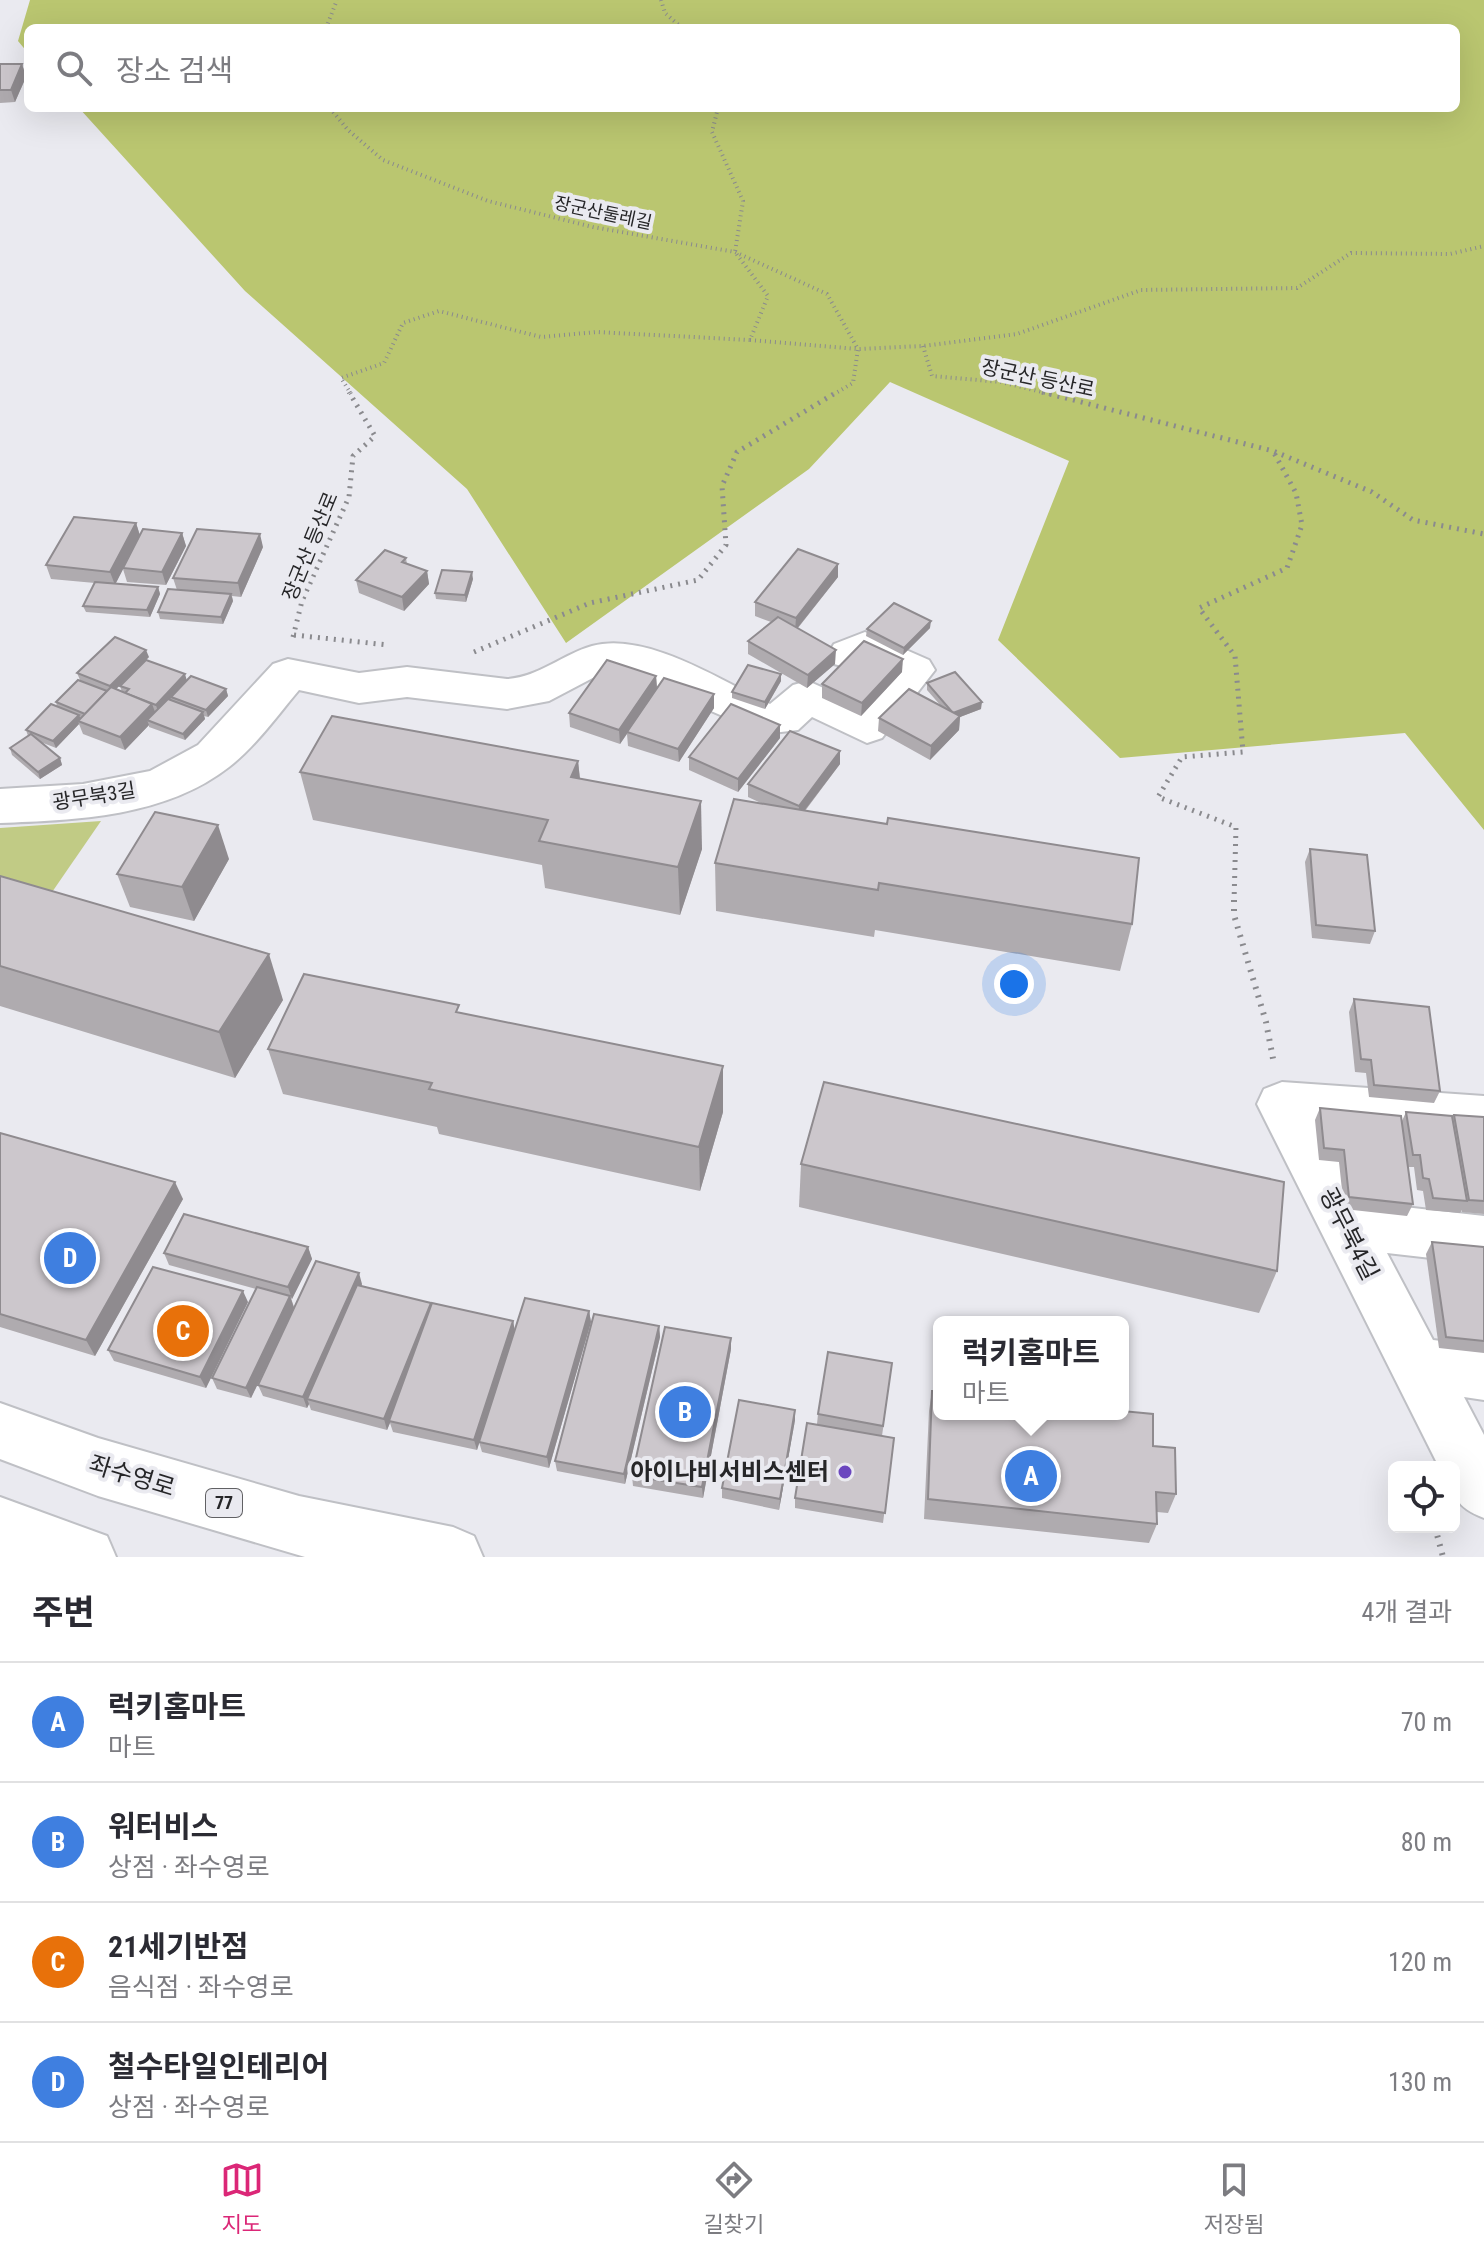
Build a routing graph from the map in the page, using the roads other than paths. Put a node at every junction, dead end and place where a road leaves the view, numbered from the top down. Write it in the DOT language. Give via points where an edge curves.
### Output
graph roads {
  1 [pos="849,654"];
  2 [pos="0,806"];
  3 [pos="1484,1118"];
  4 [pos="1344,1224"];
  5 [pos="1484,1240"];
  6 [pos="1416,1365"];
  7 [pos="1484,1373"];
  8 [pos="0,1431"];
  9 [pos="1484,1489"];
  10 [pos="0,1527"];
  11 [pos="86,1557"];
  12 [pos="453,1557"];
  1 -- 2 [label="street, 광무북3길" via="865,646 914,670 867,727 808,696 783,719 764,719 618,656 588,663 522,693 473,694 408,682 362,689 316,675 291,654 238,734 188,771 108,798"];
  3 -- 4 [label="street, 광무북4길" via="1282,1104"];
  4 -- 5 [label="street"];
  4 -- 6 [label="street, 광무북4길"];
  6 -- 7 [label="street"];
  6 -- 9 [label="street, 광무북4길"];
  8 -- 12 [label="street, 좌수영로 / 77" via="98,1467 299,1526"];
  10 -- 11 [label="street"];
}
